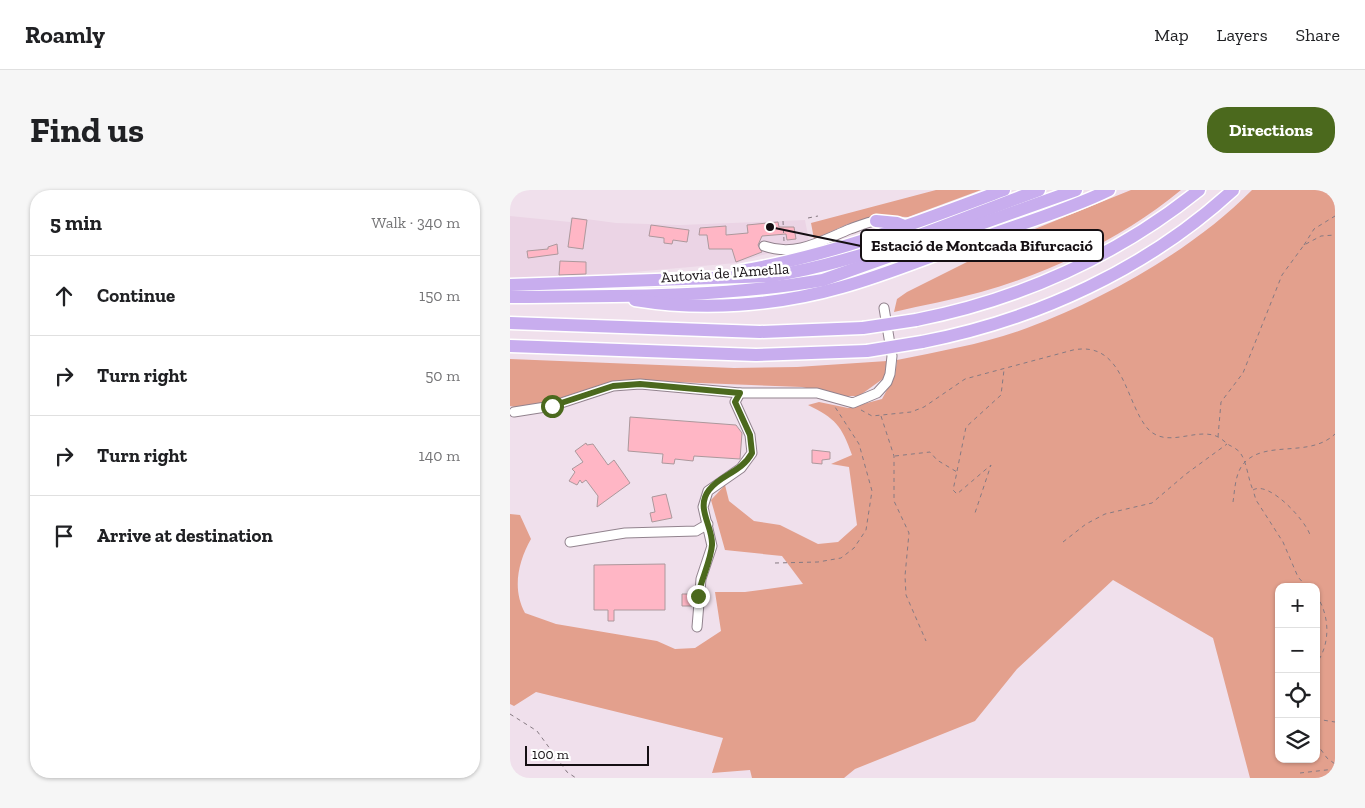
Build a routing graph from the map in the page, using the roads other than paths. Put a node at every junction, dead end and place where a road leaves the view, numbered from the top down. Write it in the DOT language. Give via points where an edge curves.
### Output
graph roads {
  1 [pos="1004,190"];
  2 [pos="1039,190"];
  3 [pos="1076,190"];
  4 [pos="1109,190"];
  5 [pos="1199,190"];
  6 [pos="1233,190"];
  7 [pos="876,222"];
  8 [pos="907,227"];
  9 [pos="881,236"];
  10 [pos="764,246"];
  11 [pos="724,278"];
  12 [pos="510,285"];
  13 [pos="510,297"];
  14 [pos="612,297"];
  15 [pos="884,308"];
  16 [pos="510,323"];
  17 [pos="510,346"];
  18 [pos="740,393"];
  19 [pos="514,412"];
  20 [pos="708,524"];
  21 [pos="570,542"];
  22 [pos="697,627"];
  1 -- 8 [label="highway"];
  2 -- 11 [label="highway, Autovia de l'Ametlla" via="867,253 811,269 771,276"];
  3 -- 14 [label="highway, Autovia de l'Ametlla" via="823,280 746,291"];
  4 -- 14 [label="highway" via="877,276 814,294 715,305 653,303"];
  5 -- 16 [label="highway, bridge" via="1146,228 1069,271 1001,298 916,320 814,332"];
  6 -- 17 [label="highway, bridge" via="1158,248 1094,284 1009,320 922,342 867,351 756,356"];
  7 -- 8 [label="highway"];
  7 -- 9 [label="highway"];
  7 -- 10 [label="lane" via="863,224 806,248 785,251"];
  8 -- 9 [label="highway"];
  9 -- 11 [label="highway" via="828,253 738,271"];
  11 -- 12 [label="highway, Autovia de l'Ametlla"];
  13 -- 14 [label="highway, Autovia de l'Ametlla"];
  15 -- 18 [label="lane" via="892,356 887,382 877,393 853,402 817,393"];
  18 -- 19 [label="lane" via="640,384 613,386 552,406"];
  18 -- 20 [label="lane" via="735,402 750,435 752,453 741,468 708,491 703,506"];
  20 -- 21 [label="lane" via="696,531 625,533"];
  20 -- 22 [label="lane" via="712,546 701,579"];
}
